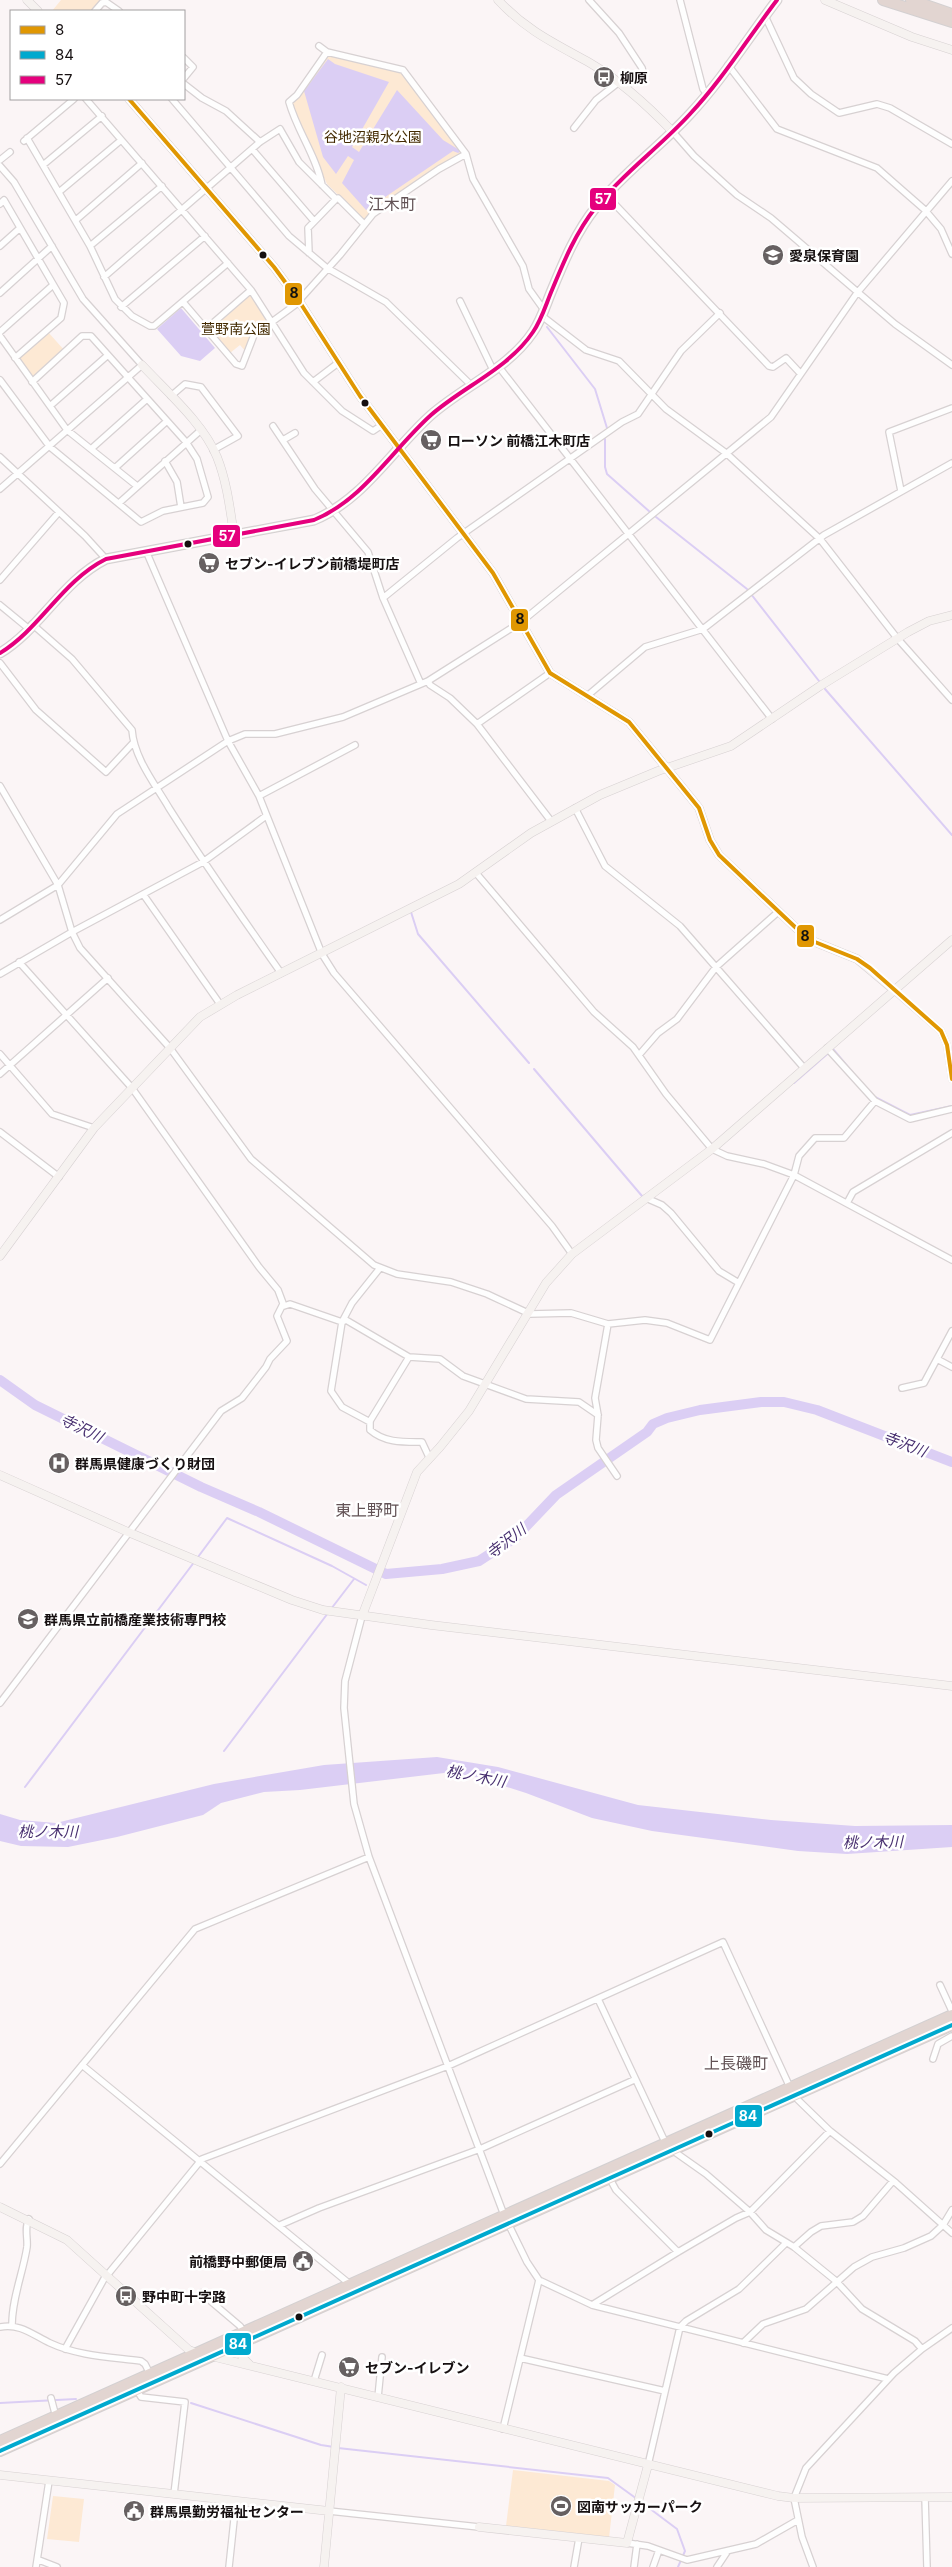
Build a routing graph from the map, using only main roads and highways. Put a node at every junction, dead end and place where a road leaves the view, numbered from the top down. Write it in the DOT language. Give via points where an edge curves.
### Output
graph roads {
  1 [pos="777,0"];
  2 [pos="883,0"];
  3 [pos="910,0"];
  4 [pos="949,12"];
  5 [pos="952,22"];
  6 [pos="0,653"];
  7 [pos="952,2015"];
  8 [pos="952,2024"];
  9 [pos="791,2092"];
  10 [pos="668,2146"];
  11 [pos="507,2219"];
  12 [pos="245,2336"];
  13 [pos="0,2441"];
  14 [pos="0,2451"];
  1 -- 6 [label="main road" via="707,94 673,132 606,195 574,242 543,313 526,342 430,416 351,499 314,520 106,559 82,573"];
  2 -- 5 [label="highway"];
  3 -- 4 [label="highway"];
  7 -- 9 [label="highway"];
  8 -- 9 [label="highway"];
  9 -- 10 [label="highway"];
  10 -- 11 [label="highway"];
  10 -- 11 [label="highway" via="610,2178"];
  11 -- 12 [label="highway"];
  12 -- 13 [label="highway" via="195,2353"];
  12 -- 14 [label="highway" via="211,2356"];
}
